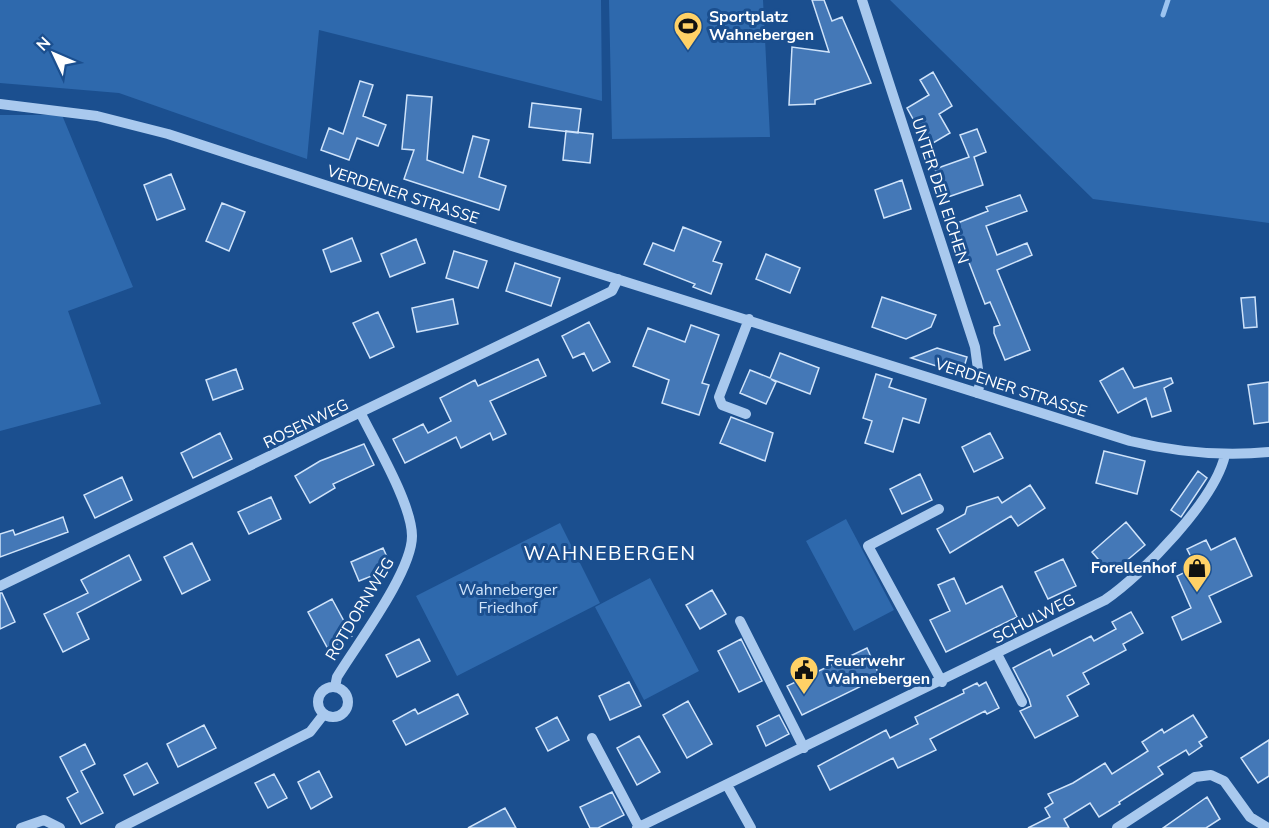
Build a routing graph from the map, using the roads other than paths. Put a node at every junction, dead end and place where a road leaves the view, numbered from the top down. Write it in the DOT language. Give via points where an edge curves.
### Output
graph roads {
  1 [pos="862,0"];
  2 [pos="0,104"];
  3 [pos="618,279"];
  4 [pos="749,319"];
  5 [pos="977,393"];
  6 [pos="361,414"];
  7 [pos="746,414"];
  8 [pos="1269,452"];
  9 [pos="1226,455"];
  10 [pos="939,509"];
  11 [pos="0,586"];
  12 [pos="740,621"];
  13 [pos="997,654"];
  14 [pos="942,682"];
  15 [pos="335,687"];
  16 [pos="1022,702"];
  17 [pos="324,714"];
  18 [pos="592,738"];
  19 [pos="804,748"];
  20 [pos="727,785"];
  21 [pos="21,828"];
  22 [pos="60,828"];
  23 [pos="120,828"];
  24 [pos="638,828"];
  25 [pos="751,828"];
  26 [pos="1117,828"];
  27 [pos="1268,828"];
  1 -- 5 [label="street, UNTER DEN EICHEN" via="975,347 980,384"];
  2 -- 3 [label="street, VERDENER STRASSE" via="97,116 168,134"];
  3 -- 4 [label="street, VERDENER STRASSE"];
  3 -- 6 [label="street, ROSENWEG" via="612,291"];
  4 -- 5 [label="street, VERDENER STRASSE"];
  4 -- 7 [label="street" via="719,397 722,405"];
  5 -- 9 [label="street, VERDENER STRASSE" via="1130,441"];
  6 -- 11 [label="street, ROSENWEG"];
  6 -- 15 [label="street, ROTDORNWEG" via="404,502 412,535 411,551 337,676"];
  8 -- 9 [label="street, VERDENER STRASSE"];
  9 -- 13 [label="street, SCHULWEG" via="1222,470 1180,530 1127,584 1105,600"];
  10 -- 14 [label="street" via="868,546"];
  12 -- 19 [label="street"];
  13 -- 14 [label="street, SCHULWEG"];
  13 -- 16 [label="street"];
  14 -- 19 [label="street, SCHULWEG"];
  15 -- 17 [label="street, ROTDORNWEG" via="321,693 318,705"];
  15 -- 17 [label="street, ROTDORNWEG" via="348,698 346,710 336,717"];
  17 -- 23 [label="street, ROTDORNWEG" via="310,732"];
  18 -- 24 [label="street, SCHULWEG"];
  19 -- 20 [label="street, SCHULWEG"];
  20 -- 24 [label="street, SCHULWEG"];
  20 -- 25 [label="street"];
  21 -- 22 [label="street" via="44,820"];
  26 -- 27 [label="street" via="1195,777 1211,775 1224,781 1250,817"];
}
